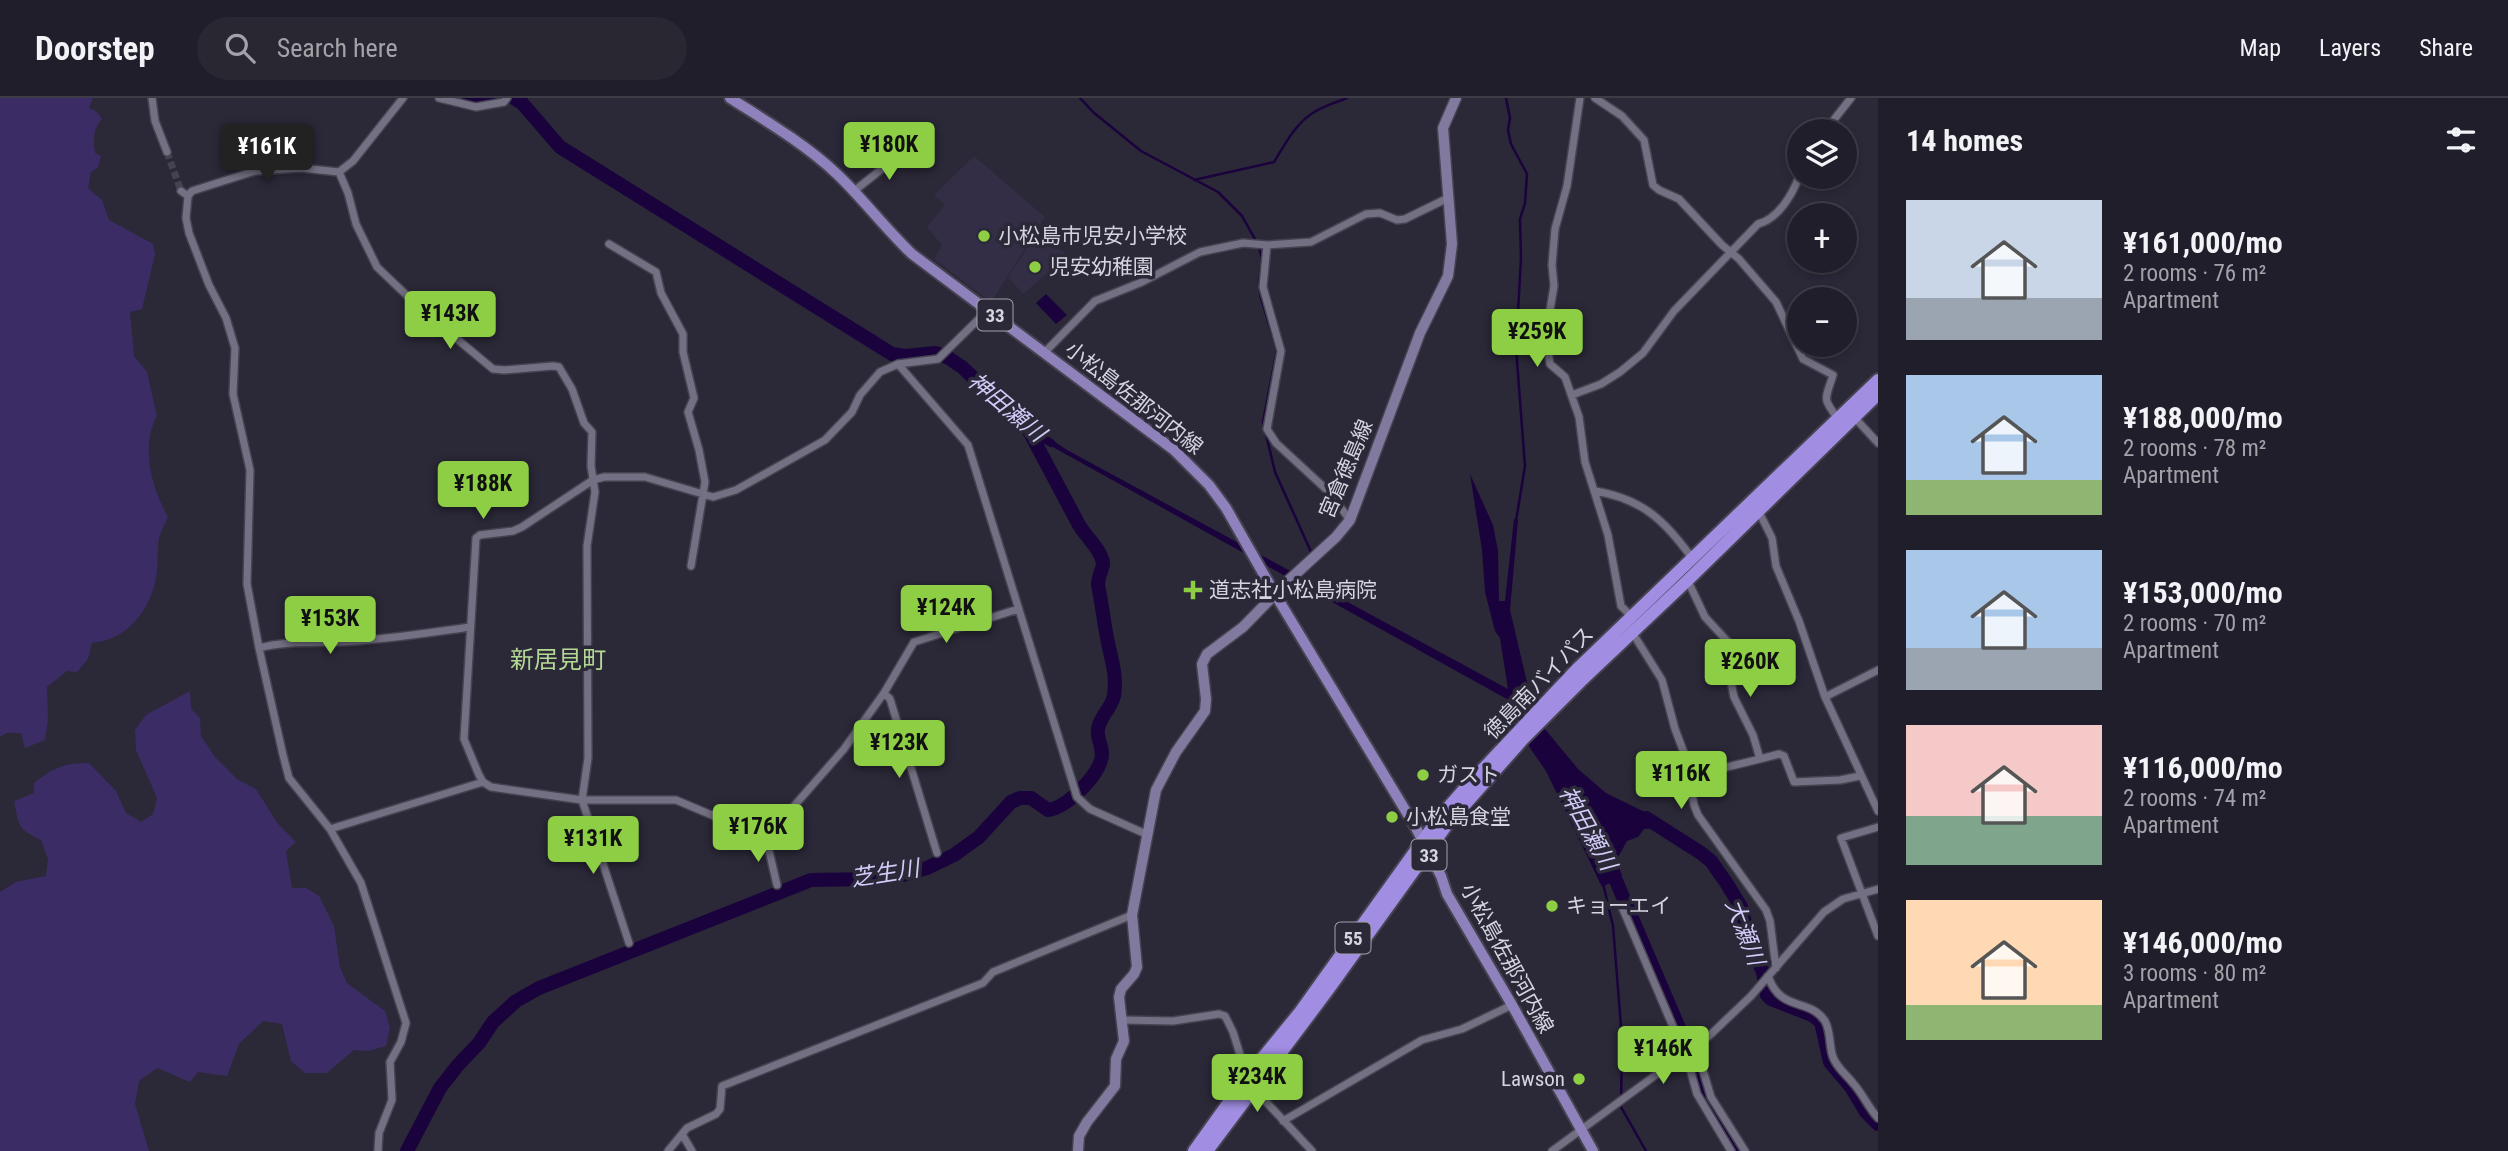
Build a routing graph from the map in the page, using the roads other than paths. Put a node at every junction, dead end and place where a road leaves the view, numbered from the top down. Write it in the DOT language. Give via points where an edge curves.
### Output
graph roads {
  1 [pos="152,98"];
  2 [pos="403,98"];
  3 [pos="439,98"];
  4 [pos="507,98"];
  5 [pos="730,98"];
  6 [pos="1456,98"];
  7 [pos="1580,98"];
  8 [pos="1595,98"];
  9 [pos="1851,98"];
  10 [pos="1834,119"];
  11 [pos="167,152"];
  12 [pos="902,153"];
  13 [pos="339,172"];
  14 [pos="1793,189"];
  15 [pos="854,191"];
  16 [pos="1448,198"];
  17 [pos="609,244"];
  18 [pos="1267,245"];
  19 [pos="1729,252"];
  20 [pos="988,310"];
  21 [pos="1044,353"];
  22 [pos="898,364"];
  23 [pos="1878,380"];
  24 [pos="1878,394"];
  25 [pos="1572,395"];
  26 [pos="1854,417"];
  27 [pos="1838,419"];
  28 [pos="1878,443"];
  29 [pos="593,480"];
  30 [pos="1595,491"];
  31 [pos="703,494"];
  32 [pos="1755,507"];
  33 [pos="1349,520"];
  34 [pos="1692,558"];
  35 [pos="691,566"];
  36 [pos="1684,575"];
  37 [pos="1275,594"];
  38 [pos="1018,609"];
  39 [pos="1632,617"];
  40 [pos="470,627"];
  41 [pos="1632,632"];
  42 [pos="259,648"];
  43 [pos="1878,670"];
  44 [pos="1579,675"];
  45 [pos="884,693"];
  46 [pos="1825,697"];
  47 [pos="1760,759"];
  48 [pos="1690,776"];
  49 [pos="1860,776"];
  50 [pos="483,782"];
  51 [pos="582,800"];
  52 [pos="1878,811"];
  53 [pos="1878,827"];
  54 [pos="330,829"];
  55 [pos="1148,835"];
  56 [pos="766,838"];
  57 [pos="1425,847"];
  58 [pos="937,853"];
  59 [pos="777,885"];
  60 [pos="1878,889"];
  61 [pos="1861,894"];
  62 [pos="1622,907"];
  63 [pos="1132,915"];
  64 [pos="1878,936"];
  65 [pos="629,943"];
  66 [pos="1776,968"];
  67 [pos="1766,979"];
  68 [pos="1512,1005"];
  69 [pos="1122,1020"];
  70 [pos="1690,1050"];
  71 [pos="1250,1083"];
  72 [pos="1878,1118"];
  73 [pos="1283,1121"];
  74 [pos="1581,1128"];
  75 [pos="682,1134"];
  76 [pos="379,1151"];
  77 [pos="668,1151"];
  78 [pos="692,1151"];
  79 [pos="1077,1151"];
  80 [pos="1194,1151"];
  81 [pos="1207,1151"];
  82 [pos="1312,1151"];
  83 [pos="1552,1151"];
  84 [pos="1593,1151"];
  85 [pos="1731,1151"];
  86 [pos="1745,1151"];
  1 -- 11 [label="street"];
  2 -- 13 [label="street"];
  3 -- 4 [label="street" via="476,107"];
  5 -- 15 [label="main road, 小松島佐那河内線 / 33" via="794,141"];
  6 -- 16 [label="main road, 宮倉徳島線" via="1443,128"];
  7 -- 25 [label="street" via="1555,229 1554,286 1547,328 1550,364 1565,377"];
  8 -- 19 [label="street" via="1622,116 1644,140 1653,185 1679,199"];
  9 -- 10 [label="street"];
  12 -- 15 [label="street"];
  13 -- 29 [label="street" via="377,268 421,309 493,369 559,367 592,432"];
  13 -- 42 [label="street" via="301,168 255,171 185,193 189,233 235,348 233,394 250,470 247,584"];
  14 -- 19 [label="street" via="1788,200"];
  15 -- 20 [label="main road, 小松島佐那河内線 / 33" via="912,254"];
  16 -- 18 [label="street" via="1405,219 1366,214 1311,243"];
  16 -- 33 [label="main road, 宮倉徳島線" via="1452,244 1448,276 1420,333"];
  17 -- 31 [label="street" via="656,272 661,293 682,330 694,398 688,412 705,482"];
  18 -- 21 [label="street" via="1211,248 1113,292 1095,301"];
  18 -- 33 [label="street" via="1263,287 1281,351 1267,429 1328,491"];
  19 -- 25 [label="street" via="1643,353 1601,384"];
  19 -- 27 [label="street" via="1776,302 1804,359 1833,375 1825,400"];
  20 -- 21 [label="main road, 小松島佐那河内線 / 33"];
  20 -- 22 [label="street" via="943,354"];
  21 -- 37 [label="main road, 小松島佐那河内線 / 33" via="1174,450 1209,485"];
  22 -- 31 [label="street" via="867,385 852,412 825,440 736,490 713,497"];
  22 -- 38 [label="street" via="968,445"];
  23 -- 27 [label="highway, 徳島南バイパス / 55"];
  24 -- 26 [label="highway, 徳島南バイパス / 55"];
  25 -- 30 [label="street"];
  26 -- 28 [label="street"];
  26 -- 32 [label="highway, 徳島南バイパス / 55"];
  27 -- 32 [label="highway, 徳島南バイパス / 55"];
  29 -- 31 [label="street" via="645,477"];
  29 -- 40 [label="street" via="522,527 476,538"];
  29 -- 51 [label="street" via="587,546 589,758"];
  30 -- 34 [label="street" via="1625,499 1661,519"];
  30 -- 39 [label="street" via="1621,606"];
  31 -- 35 [label="street"];
  32 -- 34 [label="highway, 徳島南バイパス / 55"];
  32 -- 36 [label="highway, 徳島南バイパス / 55"];
  32 -- 46 [label="street" via="1772,538 1776,566"];
  33 -- 37 [label="main road, 宮倉徳島線"];
  34 -- 36 [label="highway, 徳島南バイパス / 55"];
  36 -- 39 [label="highway, 徳島南バイパス / 55"];
  36 -- 41 [label="highway, 徳島南バイパス / 55"];
  36 -- 47 [label="street" via="1705,617 1728,642 1734,697 1754,735"];
  37 -- 55 [label="main road, 宮倉徳島線" via="1202,664 1205,711 1156,790"];
  37 -- 57 [label="main road, 小松島佐那河内線 / 33"];
  38 -- 45 [label="street" via="914,642"];
  38 -- 55 [label="street" via="1076,794 1090,809"];
  39 -- 44 [label="highway, 徳島南バイパス / 55"];
  40 -- 42 [label="street"];
  40 -- 50 [label="street" via="464,739"];
  41 -- 44 [label="highway, 徳島南バイパス / 55"];
  41 -- 48 [label="street" via="1662,680"];
  42 -- 54 [label="street" via="289,778"];
  43 -- 46 [label="street"];
  44 -- 57 [label="highway, 徳島南バイパス / 55" via="1439,818"];
  45 -- 56 [label="street" via="844,749"];
  45 -- 58 [label="street" via="890,698"];
  46 -- 49 [label="street"];
  47 -- 48 [label="street"];
  47 -- 49 [label="street" via="1784,756 1794,782"];
  48 -- 66 [label="street" via="1698,815 1766,910"];
  49 -- 52 [label="street"];
  50 -- 51 [label="street"];
  50 -- 54 [label="street"];
  51 -- 56 [label="street" via="676,800"];
  51 -- 65 [label="street"];
  53 -- 61 [label="street" via="1841,838"];
  54 -- 76 [label="street" via="366,896 406,1023 390,1062 392,1100 379,1133"];
  55 -- 63 [label="main road, 宮倉徳島線"];
  56 -- 59 [label="street"];
  57 -- 68 [label="main road, 小松島佐那河内線 / 33"];
  57 -- 71 [label="highway, 徳島南バイパス / 55" via="1328,990"];
  60 -- 61 [label="street"];
  61 -- 64 [label="street"];
  61 -- 66 [label="street" via="1824,912"];
  62 -- 70 [label="street"];
  63 -- 69 [label="main road, 宮倉徳島線" via="1137,967 1121,989"];
  63 -- 75 [label="street" via="993,972 983,983 723,1086 716,1114"];
  66 -- 67 [label="street"];
  67 -- 70 [label="street"];
  67 -- 72 [label="street" via="1785,1000 1824,1019 1836,1063"];
  68 -- 73 [label="street" via="1462,1029 1422,1040"];
  68 -- 74 [label="main road, 小松島佐那河内線 / 33"];
  69 -- 71 [label="street" via="1225,1016"];
  69 -- 79 [label="main road, 宮倉徳島線" via="1124,1041 1116,1059 1115,1086 1087,1122"];
  70 -- 74 [label="street"];
  70 -- 85 [label="street" via="1704,1108"];
  70 -- 86 [label="street" via="1711,1097"];
  71 -- 73 [label="street"];
  71 -- 80 [label="highway, 徳島南バイパス / 55"];
  71 -- 81 [label="highway, 徳島南バイパス / 55"];
  73 -- 82 [label="street"];
  74 -- 83 [label="street"];
  74 -- 84 [label="main road, 小松島佐那河内線 / 33"];
  75 -- 77 [label="street"];
  75 -- 78 [label="street"];
}
